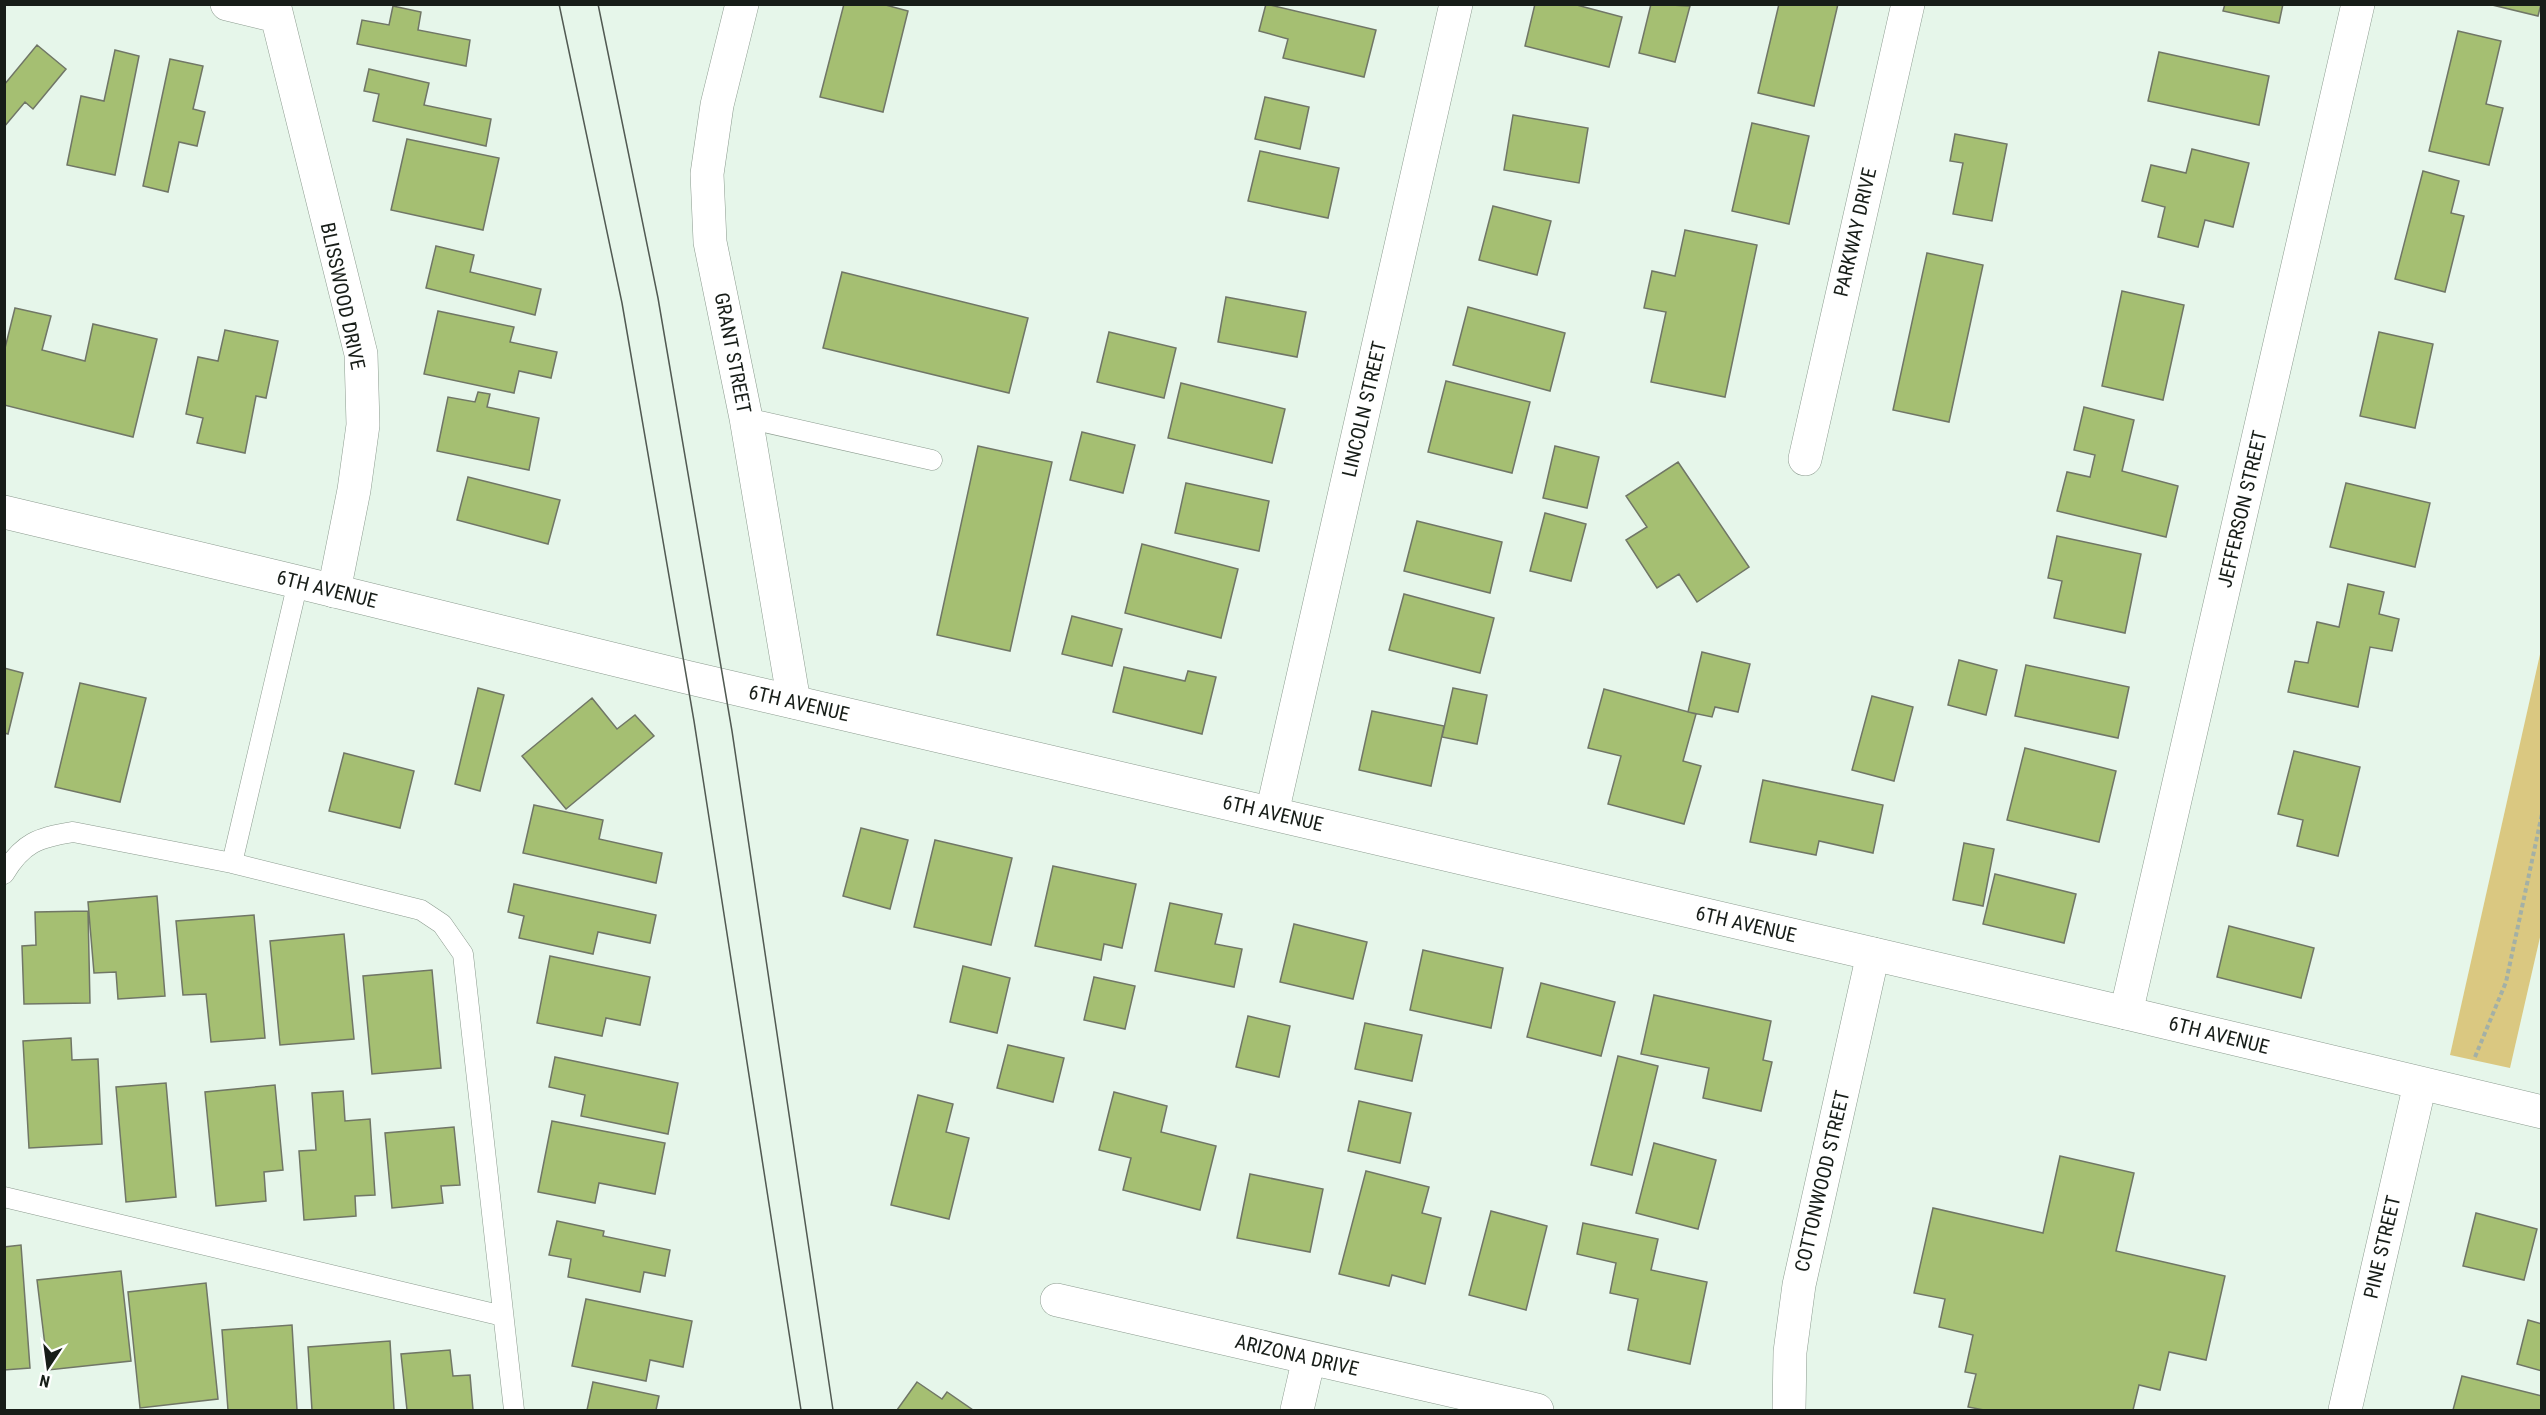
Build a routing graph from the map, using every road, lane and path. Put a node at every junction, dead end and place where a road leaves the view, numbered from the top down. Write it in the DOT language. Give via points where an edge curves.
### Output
graph roads {
  1 [pos="227,4"];
  2 [pos="742,4"];
  3 [pos="1456,4"];
  4 [pos="1908,4"];
  5 [pos="2358,4"];
  6 [pos="275,10"];
  7 [pos="746,418"];
  8 [pos="1804,459"];
  9 [pos="932,460"];
  10 [pos="4,512"];
  11 [pos="298,582"];
  12 [pos="334,591"];
  13 [pos="794,702"];
  14 [pos="1272,813"];
  15 [pos="2541,814"];
  16 [pos="232,862"];
  17 [pos="4,874"];
  18 [pos="1873,954"];
  19 [pos="2126,1013"];
  20 [pos="2475,1057"];
  21 [pos="2420,1084"];
  22 [pos="2541,1112"];
  23 [pos="4,1197"];
  24 [pos="1057,1300"];
  25 [pos="503,1316"];
  26 [pos="1309,1358"];
  27 [pos="1795,1409"];
  28 [pos="514,1410"];
  29 [pos="1297,1410"];
  30 [pos="1537,1410"];
  31 [pos="2345,1410"];
  1 -- 6 [label="street"];
  2 -- 7 [label="street, GRANT STREET" via="717,105 707,174 710,242"];
  3 -- 14 [label="street, LINCOLN STREET"];
  4 -- 8 [label="street, PARKWAY DRIVE"];
  5 -- 19 [label="street, JEFFERSON STREET"];
  6 -- 12 [label="street, BLISSWOOD DRIVE" via="361,354 363,425"];
  7 -- 9 [label="lane"];
  7 -- 13 [label="street, GRANT STREET"];
  10 -- 11 [label="street, 6TH AVENUE"];
  11 -- 12 [label="street, 6TH AVENUE"];
  11 -- 16 [label="lane"];
  12 -- 13 [label="street, 6TH AVENUE"];
  13 -- 14 [label="street, 6TH AVENUE"];
  14 -- 18 [label="street, 6TH AVENUE"];
  15 -- 20 [label="path" via="2506,982"];
  16 -- 17 [label="lane" via="73,832 32,842 15,856"];
  16 -- 25 [label="lane" via="421,910 453,937 463,954"];
  18 -- 19 [label="street, 6TH AVENUE"];
  18 -- 27 [label="street, COTTONWOOD STREET" via="1798,1285 1790,1352"];
  19 -- 21 [label="street, 6TH AVENUE"];
  21 -- 22 [label="street, 6TH AVENUE"];
  21 -- 31 [label="street, PINE STREET"];
  23 -- 25 [label="lane"];
  24 -- 26 [label="street, ARIZONA DRIVE"];
  25 -- 28 [label="lane"];
  26 -- 29 [label="street"];
  26 -- 30 [label="street, ARIZONA DRIVE"];
}
